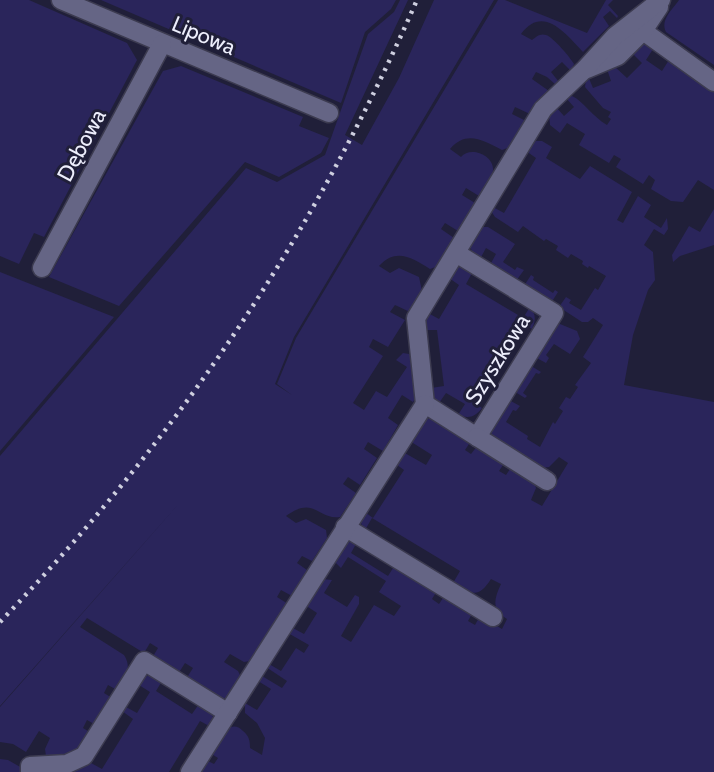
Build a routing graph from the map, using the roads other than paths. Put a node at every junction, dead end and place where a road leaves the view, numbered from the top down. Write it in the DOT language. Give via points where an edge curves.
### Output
graph roads {
  1 [pos="61,0"];
  2 [pos="662,0"];
  3 [pos="643,32"];
  4 [pos="162,44"];
  5 [pos="585,69"];
  6 [pos="714,82"];
  7 [pos="329,113"];
  8 [pos="456,253"];
  9 [pos="42,268"];
  10 [pos="425,404"];
  11 [pos="477,437"];
  12 [pos="547,481"];
  13 [pos="345,527"];
  14 [pos="493,617"];
  15 [pos="228,713"];
  16 [pos="30,772"];
  17 [pos="190,772"];
  1 -- 4 [label="street, Lipowa"];
  2 -- 3 [label="street"];
  2 -- 5 [label="street" via="615,36"];
  3 -- 5 [label="street" via="618,56"];
  3 -- 6 [label="street"];
  4 -- 7 [label="street, Lipowa"];
  4 -- 9 [label="street, Dębowa"];
  5 -- 8 [label="street" via="543,109"];
  8 -- 10 [label="street" via="416,318"];
  8 -- 11 [label="street, Szyszkowa" via="554,313"];
  10 -- 11 [label="street, Szyszkowa"];
  10 -- 13 [label="street"];
  11 -- 12 [label="street, Szyszkowa"];
  13 -- 14 [label="street"];
  13 -- 15 [label="street"];
  15 -- 16 [label="street" via="144,661 84,756 67,764 30,766"];
  15 -- 17 [label="street"];
}
